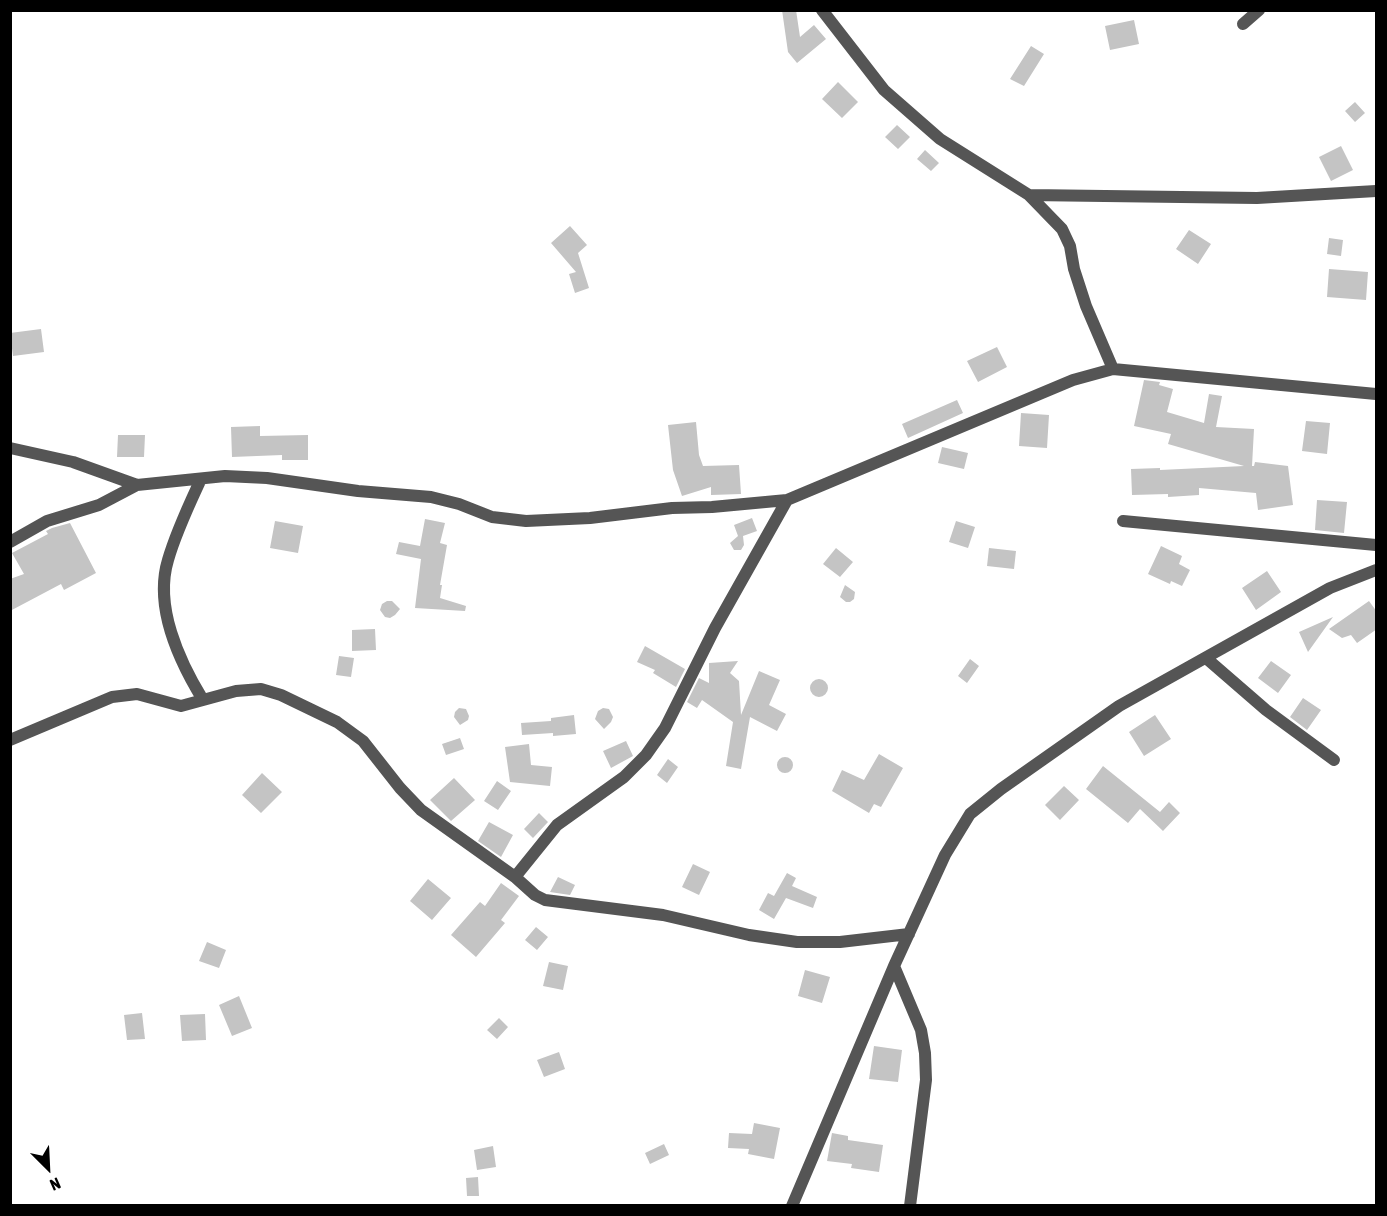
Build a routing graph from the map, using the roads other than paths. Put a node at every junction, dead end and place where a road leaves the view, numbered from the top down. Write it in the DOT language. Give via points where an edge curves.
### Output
graph roads {
  1 [pos="822,10"];
  2 [pos="1259,10"];
  3 [pos="1243,24"];
  4 [pos="1377,191"];
  5 [pos="1029,195"];
  6 [pos="1113,369"];
  7 [pos="1377,394"];
  8 [pos="10,448"];
  9 [pos="201,479"];
  10 [pos="137,485"];
  11 [pos="787,500"];
  12 [pos="1123,521"];
  13 [pos="10,542"];
  14 [pos="1377,545"];
  15 [pos="1377,570"];
  16 [pos="1206,658"];
  17 [pos="203,700"];
  18 [pos="10,740"];
  19 [pos="1334,760"];
  20 [pos="515,877"];
  21 [pos="909,934"];
  22 [pos="894,966"];
  23 [pos="792,1206"];
  24 [pos="910,1206"];
  1 -- 5 [label="street" via="884,90 940,139"];
  2 -- 3 [label="street"];
  4 -- 5 [label="street" via="1257,198"];
  5 -- 6 [label="street" via="1062,229 1086,306"];
  6 -- 7 [label="street"];
  6 -- 11 [label="street" via="1073,380"];
  8 -- 10 [label="street" via="73,462"];
  9 -- 10 [label="street"];
  9 -- 11 [label="street" via="267,478 431,497 492,517 525,521"];
  9 -- 17 [label="street" via="167,562 164,588 175,645"];
  10 -- 13 [label="street" via="99,505 47,521"];
  11 -- 20 [label="street" via="685,684 665,728 646,755 624,777 557,825"];
  12 -- 14 [label="street"];
  15 -- 16 [label="street" via="1330,588"];
  16 -- 19 [label="street" via="1266,710"];
  16 -- 21 [label="street" via="1119,706 970,814 945,855"];
  17 -- 18 [label="street" via="181,706 137,694 112,697"];
  17 -- 20 [label="street" via="261,689 336,722 363,741 421,810"];
  20 -- 21 [label="street" via="545,900 663,915 759,937 840,942"];
  21 -- 22 [label="street"];
  22 -- 23 [label="street"];
  22 -- 24 [label="street" via="921,1030 925,1053 926,1080"];
}
